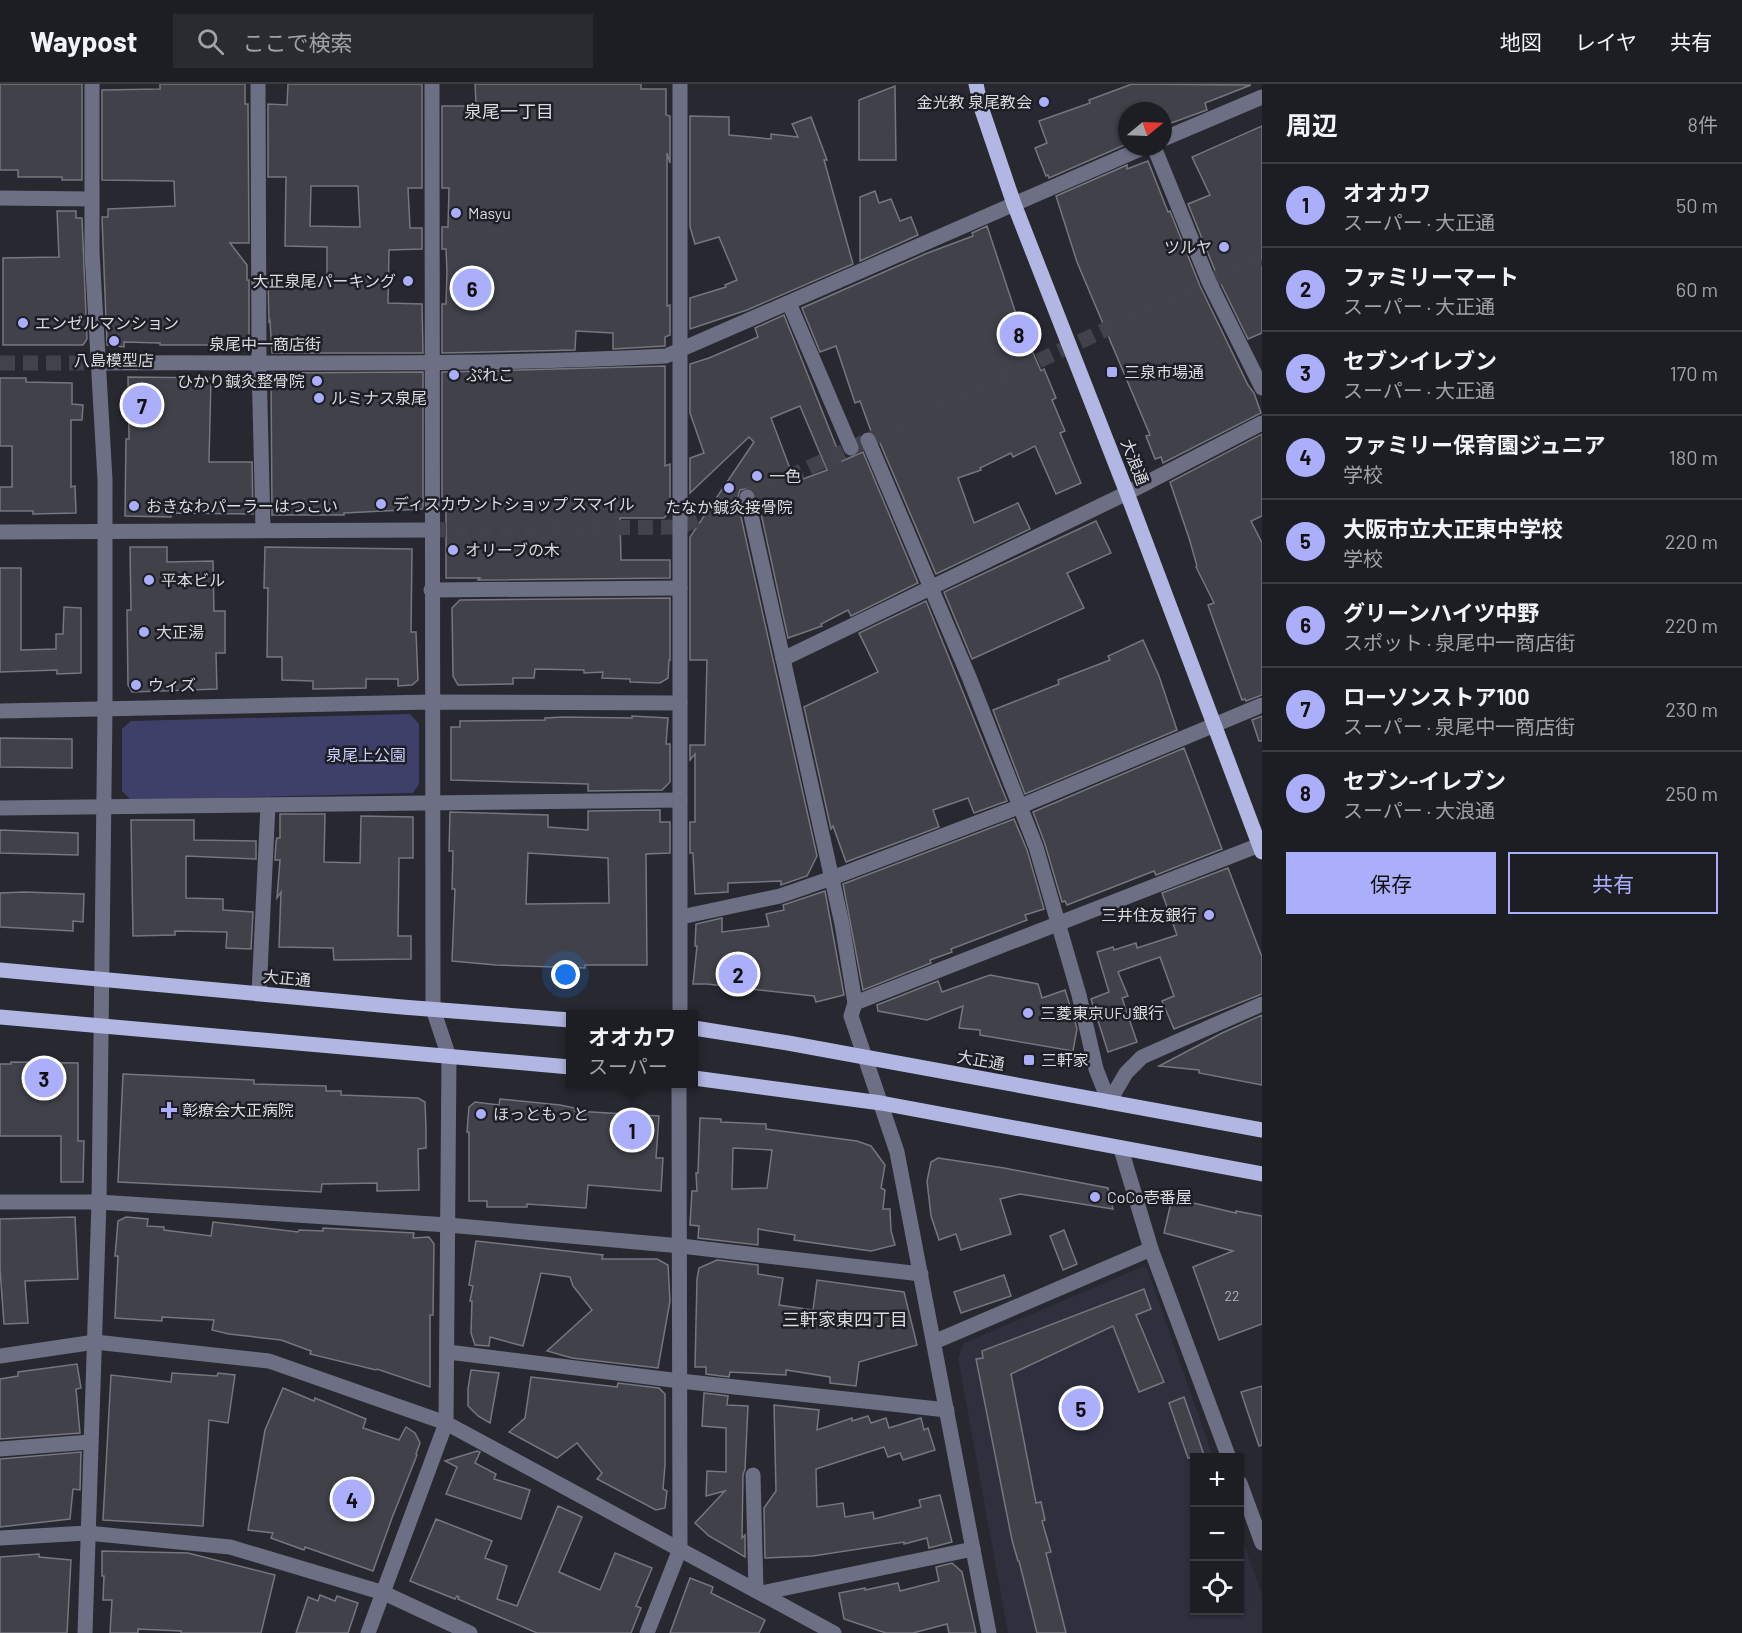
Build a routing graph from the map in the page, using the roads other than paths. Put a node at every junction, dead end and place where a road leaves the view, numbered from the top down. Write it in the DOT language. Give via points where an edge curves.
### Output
graph roads {
  1 [pos="92,84"];
  2 [pos="258,84"];
  3 [pos="432,84"];
  4 [pos="680,84"];
  5 [pos="976,84"];
  6 [pos="1262,97"];
  7 [pos="1172,135"];
  8 [pos="1124,156"];
  9 [pos="1158,156"];
  10 [pos="0,198"];
  11 [pos="91,199"];
  12 [pos="1014,204"];
  13 [pos="789,303"];
  14 [pos="679,351"];
  15 [pos="259,362"];
  16 [pos="433,362"];
  17 [pos="97,363"];
  18 [pos="1262,388"];
  19 [pos="1262,423"];
  20 [pos="868,440"];
  21 [pos="851,448"];
  22 [pos="1127,493"];
  23 [pos="747,497"];
  24 [pos="263,529"];
  25 [pos="432,530"];
  26 [pos="105,531"];
  27 [pos="0,532"];
  28 [pos="930,587"];
  29 [pos="680,588"];
  30 [pos="431,590"];
  31 [pos="783,658"];
  32 [pos="431,702"];
  33 [pos="680,703"];
  34 [pos="1262,705"];
  35 [pos="105,710"];
  36 [pos="0,711"];
  37 [pos="1214,724"];
  38 [pos="680,800"];
  39 [pos="431,804"];
  40 [pos="268,805"];
  41 [pos="1021,806"];
  42 [pos="0,808"];
  43 [pos="104,808"];
  44 [pos="1261,847"];
  45 [pos="832,878"];
  46 [pos="681,917"];
  47 [pos="1059,924"];
  48 [pos="0,970"];
  49 [pos="103,978"];
  50 [pos="259,993"];
  51 [pos="855,1003"];
  52 [pos="1262,1004"];
  53 [pos="433,1009"];
  54 [pos="680,1010"];
  55 [pos="0,1017"];
  56 [pos="566,1020"];
  57 [pos="102,1027"];
  58 [pos="698,1029"];
  59 [pos="449,1057"];
  60 [pos="865,1058"];
  61 [pos="566,1067"];
  62 [pos="698,1078"];
  63 [pos="680,1088"];
  64 [pos="1109,1102"];
  65 [pos="880,1103"];
  66 [pos="1262,1130"];
  67 [pos="1121,1149"];
  68 [pos="1262,1174"];
  69 [pos="0,1202"];
  70 [pos="99,1202"];
  71 [pos="448,1225"];
  72 [pos="681,1246"];
  73 [pos="1151,1249"];
  74 [pos="921,1274"];
  75 [pos="95,1342"];
  76 [pos="934,1342"];
  77 [pos="448,1352"];
  78 [pos="0,1356"];
  79 [pos="680,1381"];
  80 [pos="947,1410"];
  81 [pos="446,1423"];
  82 [pos="90,1442"];
  83 [pos="0,1449"];
  84 [pos="1228,1453"];
  85 [pos="753,1475"];
  86 [pos="1244,1490"];
  87 [pos="1255,1505"];
  88 [pos="87,1533"];
  89 [pos="0,1538"];
  90 [pos="1262,1543"];
  91 [pos="680,1549"];
  92 [pos="973,1549"];
  93 [pos="759,1592"];
  94 [pos="384,1593"];
  95 [pos="85,1633"];
  96 [pos="368,1633"];
  97 [pos="470,1633"];
  98 [pos="647,1633"];
  99 [pos="834,1633"];
  100 [pos="989,1633"];
  1 -- 11 [label="street"];
  2 -- 15 [label="street"];
  3 -- 16 [label="street"];
  4 -- 14 [label="street"];
  5 -- 12 [label="main road, 大浪通"];
  6 -- 7 [label="street"];
  8 -- 12 [label="street, 泉尾中一商店街"];
  9 -- 18 [label="street" via="1209,282"];
  10 -- 11 [label="street"];
  11 -- 17 [label="street"];
  12 -- 13 [label="street, 泉尾中一商店街"];
  12 -- 22 [label="main road, 大浪通"];
  13 -- 14 [label="street, 泉尾中一商店街"];
  13 -- 21 [label="street"];
  14 -- 16 [label="street, 泉尾中一商店街" via="666,356 606,359"];
  14 -- 29 [label="street"];
  15 -- 16 [label="street, 泉尾中一商店街"];
  15 -- 17 [label="street, 泉尾中一商店街"];
  15 -- 24 [label="street"];
  16 -- 25 [label="street"];
  17 -- 26 [label="street"];
  19 -- 22 [label="street"];
  20 -- 28 [label="street"];
  22 -- 28 [label="street"];
  22 -- 37 [label="main road, 大浪通"];
  23 -- 31 [label="street"];
  24 -- 25 [label="street"];
  24 -- 26 [label="street"];
  25 -- 30 [label="street"];
  26 -- 27 [label="street"];
  26 -- 35 [label="street"];
  28 -- 31 [label="street"];
  28 -- 41 [label="street"];
  29 -- 30 [label="street"];
  29 -- 33 [label="street"];
  30 -- 32 [label="street"];
  31 -- 45 [label="street"];
  32 -- 33 [label="street"];
  32 -- 35 [label="street"];
  32 -- 39 [label="street"];
  33 -- 38 [label="street"];
  34 -- 37 [label="street"];
  35 -- 36 [label="street"];
  35 -- 43 [label="street"];
  37 -- 41 [label="street"];
  37 -- 44 [label="main road, 大浪通"];
  38 -- 39 [label="street"];
  38 -- 46 [label="street"];
  39 -- 40 [label="street"];
  39 -- 53 [label="street"];
  40 -- 43 [label="street"];
  40 -- 50 [label="street"];
  41 -- 45 [label="street"];
  41 -- 47 [label="street"];
  42 -- 43 [label="street"];
  43 -- 49 [label="street"];
  44 -- 47 [label="street"];
  45 -- 46 [label="street" via="780,896"];
  45 -- 51 [label="street"];
  46 -- 54 [label="street"];
  47 -- 51 [label="street"];
  47 -- 64 [label="street" via="1096,1069"];
  48 -- 49 [label="main road, 大正通"];
  49 -- 50 [label="main road, 大正通"];
  49 -- 57 [label="street"];
  50 -- 53 [label="main road, 大正通"];
  51 -- 60 [label="street" via="851,1016"];
  52 -- 64 [label="street" via="1142,1057 1126,1073"];
  53 -- 56 [label="main road, 大正通"];
  53 -- 59 [label="street"];
  55 -- 57 [label="main road"];
  57 -- 59 [label="main road"];
  57 -- 70 [label="street"];
  58 -- 60 [label="main road, 大正通"];
  59 -- 61 [label="main road"];
  59 -- 71 [label="street"];
  60 -- 64 [label="main road, 大正通"];
  60 -- 65 [label="street"];
  62 -- 65 [label="main road"];
  63 -- 72 [label="street"];
  64 -- 66 [label="main road, 大正通"];
  65 -- 67 [label="main road"];
  65 -- 74 [label="street" via="897,1152"];
  67 -- 68 [label="main road"];
  67 -- 73 [label="street"];
  69 -- 70 [label="street"];
  70 -- 71 [label="street"];
  70 -- 75 [label="street"];
  71 -- 72 [label="street"];
  71 -- 77 [label="street"];
  72 -- 74 [label="street"];
  72 -- 79 [label="street"];
  73 -- 76 [label="street"];
  73 -- 84 [label="street"];
  74 -- 76 [label="street"];
  75 -- 78 [label="street"];
  75 -- 81 [label="street" via="269,1361"];
  75 -- 82 [label="street"];
  76 -- 80 [label="street"];
  77 -- 79 [label="street"];
  77 -- 81 [label="street"];
  79 -- 80 [label="street"];
  79 -- 91 [label="street"];
  80 -- 92 [label="street"];
  81 -- 91 [label="street"];
  81 -- 94 [label="street"];
  82 -- 83 [label="street"];
  82 -- 88 [label="street"];
  85 -- 93 [label="street"];
  86 -- 87 [label="street"];
  87 -- 90 [label="street"];
  88 -- 89 [label="street"];
  88 -- 94 [label="street" via="230,1547"];
  88 -- 95 [label="street"];
  91 -- 93 [label="street"];
  91 -- 98 [label="street"];
  92 -- 93 [label="street"];
  92 -- 100 [label="street"];
  93 -- 99 [label="street"];
  94 -- 96 [label="street"];
  94 -- 97 [label="street"];
}
